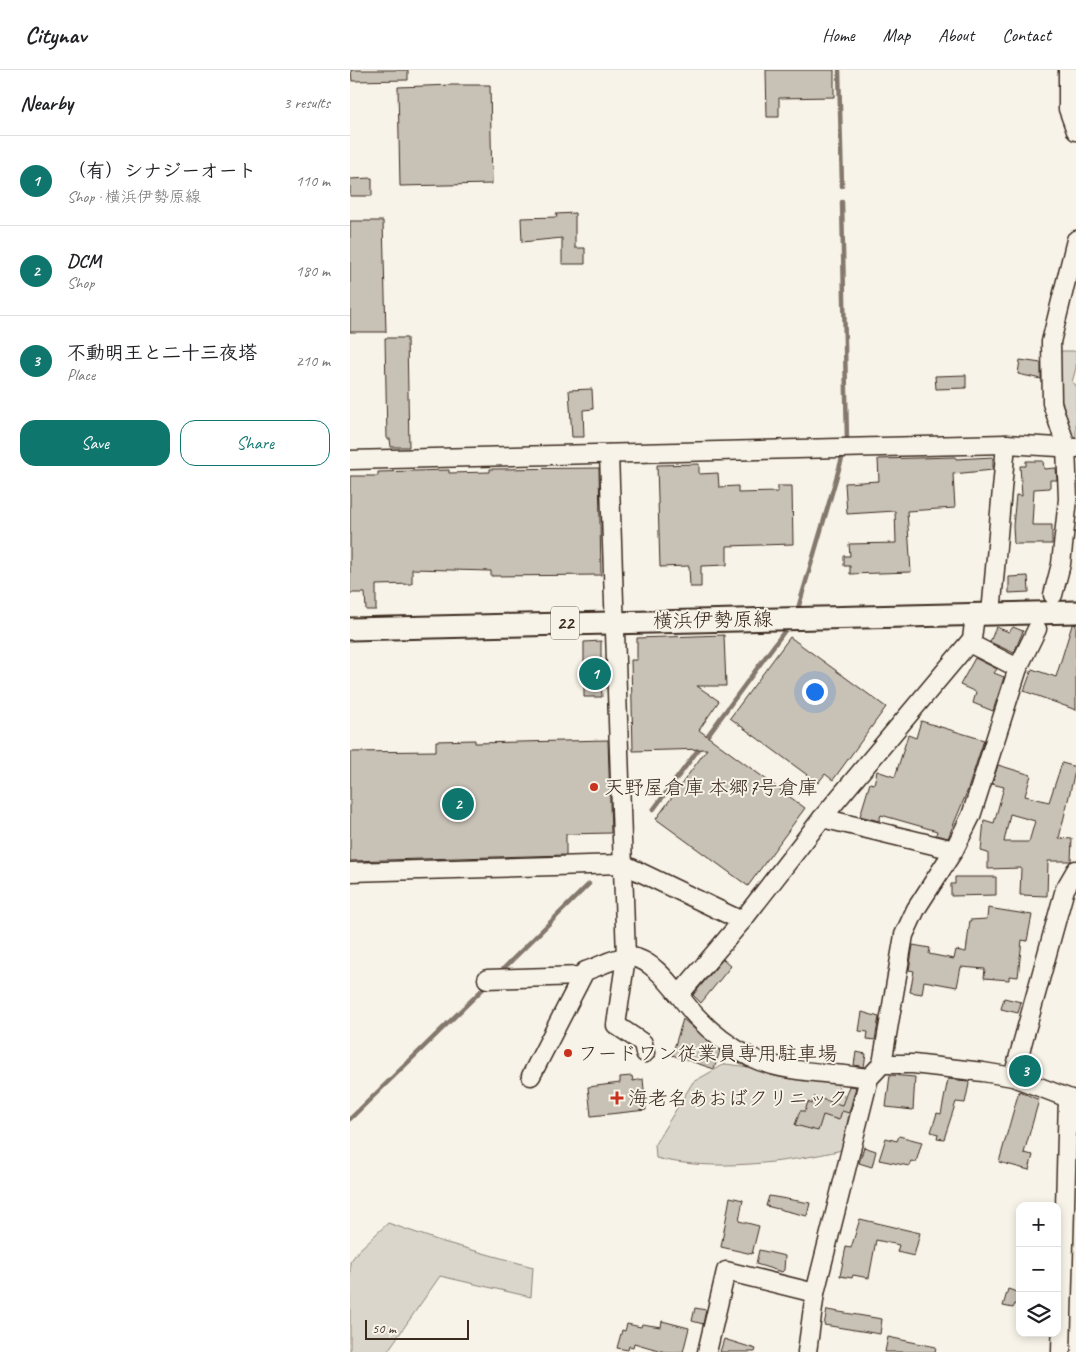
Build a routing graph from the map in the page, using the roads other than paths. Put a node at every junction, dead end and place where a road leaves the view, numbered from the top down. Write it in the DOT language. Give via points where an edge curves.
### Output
graph roads {
  1 [pos="1068,70"];
  2 [pos="1076,131"];
  3 [pos="1076,240"];
  4 [pos="1006,444"];
  5 [pos="1071,447"];
  6 [pos="609,454"];
  7 [pos="350,460"];
  8 [pos="1053,595"];
  9 [pos="1076,612"];
  10 [pos="983,614"];
  11 [pos="615,622"];
  12 [pos="1036,628"];
  13 [pos="350,629"];
  14 [pos="969,643"];
  15 [pos="1018,668"];
  16 [pos="822,818"];
  17 [pos="954,850"];
  18 [pos="623,864"];
  19 [pos="1076,870"];
  20 [pos="350,872"];
  21 [pos="742,921"];
  22 [pos="626,957"];
  23 [pos="581,976"];
  24 [pos="494,979"];
  25 [pos="679,995"];
  26 [pos="645,1053"];
  27 [pos="882,1064"];
  28 [pos="531,1076"];
  29 [pos="1013,1077"];
  30 [pos="869,1078"];
  31 [pos="1072,1100"];
  32 [pos="815,1293"];
  33 [pos="707,1352"];
  34 [pos="807,1352"];
  35 [pos="1061,1352"];
  1 -- 2 [label="street" via="1068,110"];
  3 -- 5 [label="street" via="1051,342 1052,403"];
  4 -- 5 [label="street"];
  4 -- 6 [label="street"];
  4 -- 10 [label="street"];
  5 -- 8 [label="street" via="1061,564"];
  6 -- 7 [label="street"];
  6 -- 11 [label="street"];
  9 -- 10 [label="main road, 横浜伊勢原線 / 22"];
  10 -- 11 [label="main road, 横浜伊勢原線 / 22"];
  10 -- 14 [label="street"];
  11 -- 13 [label="main road, 横浜伊勢原線 / 22"];
  11 -- 18 [label="street"];
  12 -- 15 [label="street"];
  14 -- 15 [label="street"];
  14 -- 16 [label="street"];
  15 -- 17 [label="street" via="971,816"];
  16 -- 17 [label="street"];
  16 -- 21 [label="street"];
  17 -- 27 [label="street" via="916,909 904,935"];
  18 -- 20 [label="street"];
  18 -- 21 [label="street"];
  18 -- 22 [label="street"];
  19 -- 29 [label="street" via="1065,890"];
  21 -- 25 [label="street"];
  22 -- 23 [label="street" via="585,971"];
  22 -- 25 [label="street" via="650,966"];
  22 -- 26 [label="street" via="618,990 616,1025 642,1043"];
  23 -- 24 [label="street"];
  23 -- 28 [label="street"];
  25 -- 30 [label="street" via="695,1016 751,1057 789,1068"];
  27 -- 29 [label="street" via="922,1065"];
  27 -- 30 [label="street"];
  29 -- 31 [label="street"];
  30 -- 32 [label="street"];
  31 -- 35 [label="street"];
  32 -- 33 [label="street" via="726,1271"];
  32 -- 34 [label="street"];
}
